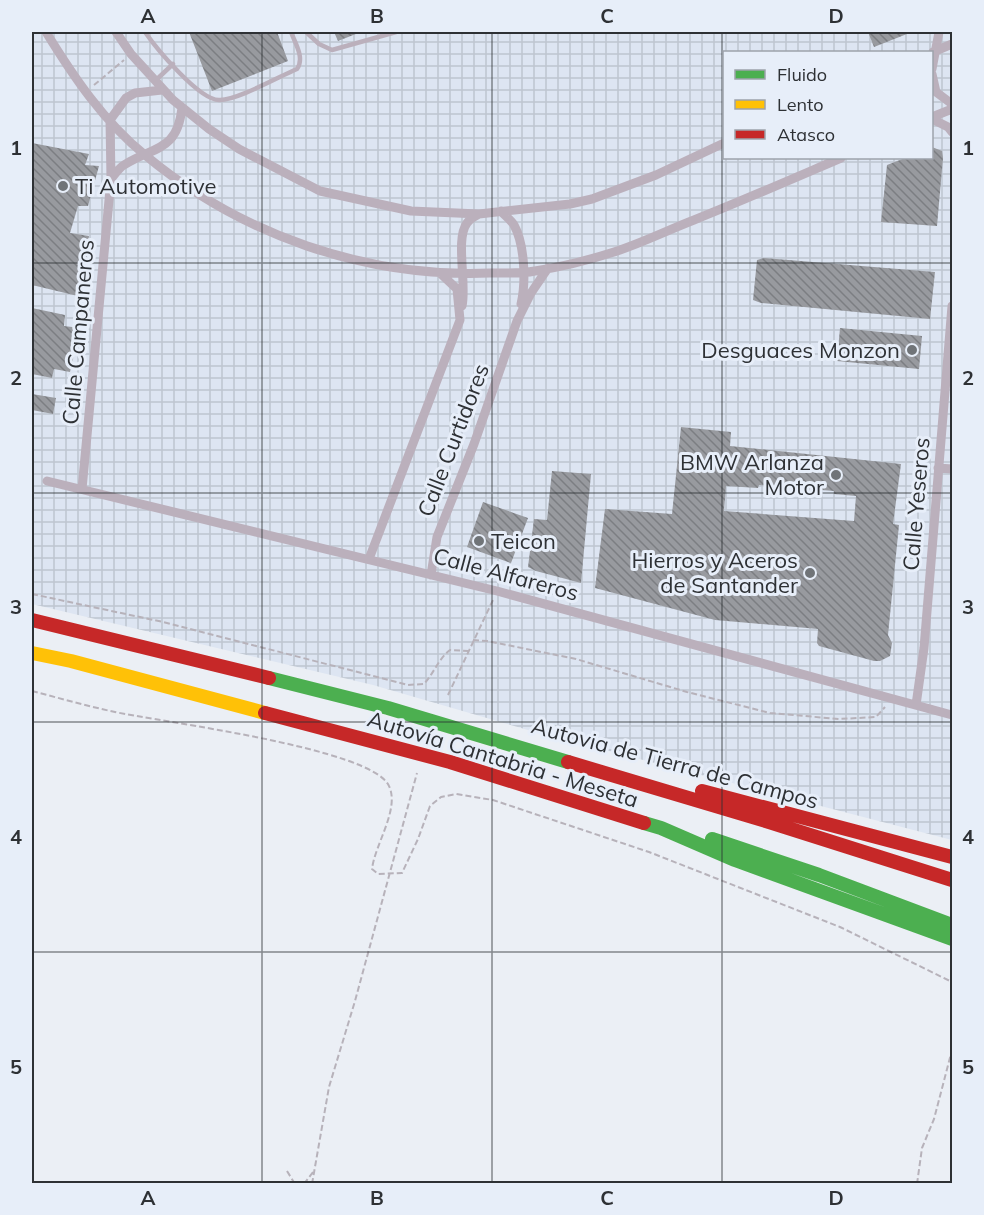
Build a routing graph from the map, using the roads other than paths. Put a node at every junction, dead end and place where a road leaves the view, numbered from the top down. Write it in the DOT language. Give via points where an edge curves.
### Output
graph roads {
  1 [pos="46,32"];
  2 [pos="116,32"];
  3 [pos="145,32"];
  4 [pos="291,32"];
  5 [pos="306,32"];
  6 [pos="396,32"];
  7 [pos="939,32"];
  8 [pos="952,44"];
  9 [pos="934,52"];
  10 [pos="173,64"];
  11 [pos="933,78"];
  12 [pos="155,81"];
  13 [pos="162,90"];
  14 [pos="952,104"];
  15 [pos="182,108"];
  16 [pos="952,109"];
  17 [pos="933,118"];
  18 [pos="933,119"];
  19 [pos="110,120"];
  20 [pos="952,132"];
  21 [pos="723,143"];
  22 [pos="145,156"];
  23 [pos="839,159"];
  24 [pos="111,179"];
  25 [pos="501,212"];
  26 [pos="479,214"];
  27 [pos="548,268"];
  28 [pos="524,272"];
  29 [pos="440,273"];
  30 [pos="464,274"];
  31 [pos="952,308"];
  32 [pos="460,320"];
  33 [pos="517,321"];
  34 [pos="938,468"];
  35 [pos="952,469"];
  36 [pos="47,481"];
  37 [pos="82,489"];
  38 [pos="369,560"];
  39 [pos="431,575"];
  40 [pos="32,620"];
  41 [pos="32,653"];
  42 [pos="916,705"];
  43 [pos="388,708"];
  44 [pos="952,715"];
  45 [pos="661,828"];
  46 [pos="952,857"];
  47 [pos="952,880"];
  48 [pos="952,925"];
  49 [pos="952,939"];
  1 -- 19 [label="street" via="67,66"];
  2 -- 12 [label="street"];
  3 -- 10 [label="lane"];
  4 -- 10 [label="lane" via="301,58 297,69 232,98 220,101 206,96"];
  5 -- 6 [label="lane" via="332,50"];
  7 -- 9 [label="street"];
  8 -- 9 [label="street"];
  10 -- 12 [label="lane"];
  11 -- 14 [label="street" via="936,92"];
  12 -- 13 [label="street"];
  13 -- 15 [label="street"];
  13 -- 19 [label="street" via="126,98"];
  15 -- 22 [label="street" via="176,134"];
  15 -- 26 [label="street" via="239,149 320,190 411,211"];
  16 -- 17 [label="street"];
  18 -- 20 [label="street"];
  19 -- 22 [label="street"];
  19 -- 24 [label="street, Calle Campaneros"];
  21 -- 25 [label="street" via="592,199"];
  22 -- 24 [label="street" via="123,165"];
  22 -- 29 [label="street" via="217,207 301,245 385,267"];
  23 -- 27 [label="street" via="615,252"];
  24 -- 37 [label="street, Calle Campaneros"];
  25 -- 26 [label="street"];
  25 -- 28 [label="street, Calle Curtidores" via="514,225"];
  26 -- 30 [label="street, Calle Curtidores" via="462,233"];
  27 -- 28 [label="street"];
  27 -- 33 [label="street, Calle Curtidores"];
  28 -- 30 [label="street"];
  28 -- 33 [label="street, Calle Curtidores"];
  29 -- 30 [label="street"];
  29 -- 32 [label="street, Calle Curtidores" via="457,289"];
  30 -- 32 [label="street, Calle Curtidores"];
  31 -- 34 [label="street, Calle Yeseros"];
  32 -- 38 [label="street, Calle Curtidores"];
  33 -- 39 [label="street, Calle Curtidores" via="437,537"];
  34 -- 35 [label="street"];
  34 -- 42 [label="street, Calle Yeseros"];
  36 -- 37 [label="street, Calle Alfareros"];
  37 -- 38 [label="street, Calle Alfareros"];
  38 -- 39 [label="street, Calle Alfareros"];
  39 -- 42 [label="street, Calle Alfareros"];
  40 -- 43 [label="highway, Autovía Cantabria - Meseta"];
  41 -- 45 [label="highway, Autovía Cantabria - Meseta" via="450,762"];
  42 -- 44 [label="street, Calle Alfareros"];
  43 -- 46 [label="highway, Autovia de Tierra de Campos"];
  43 -- 47 [label="highway, Autovía Cantabria - Meseta"];
  45 -- 48 [label="highway" via="709,838"];
  45 -- 49 [label="highway, Autovía Cantabria - Meseta" via="735,860"];
}
